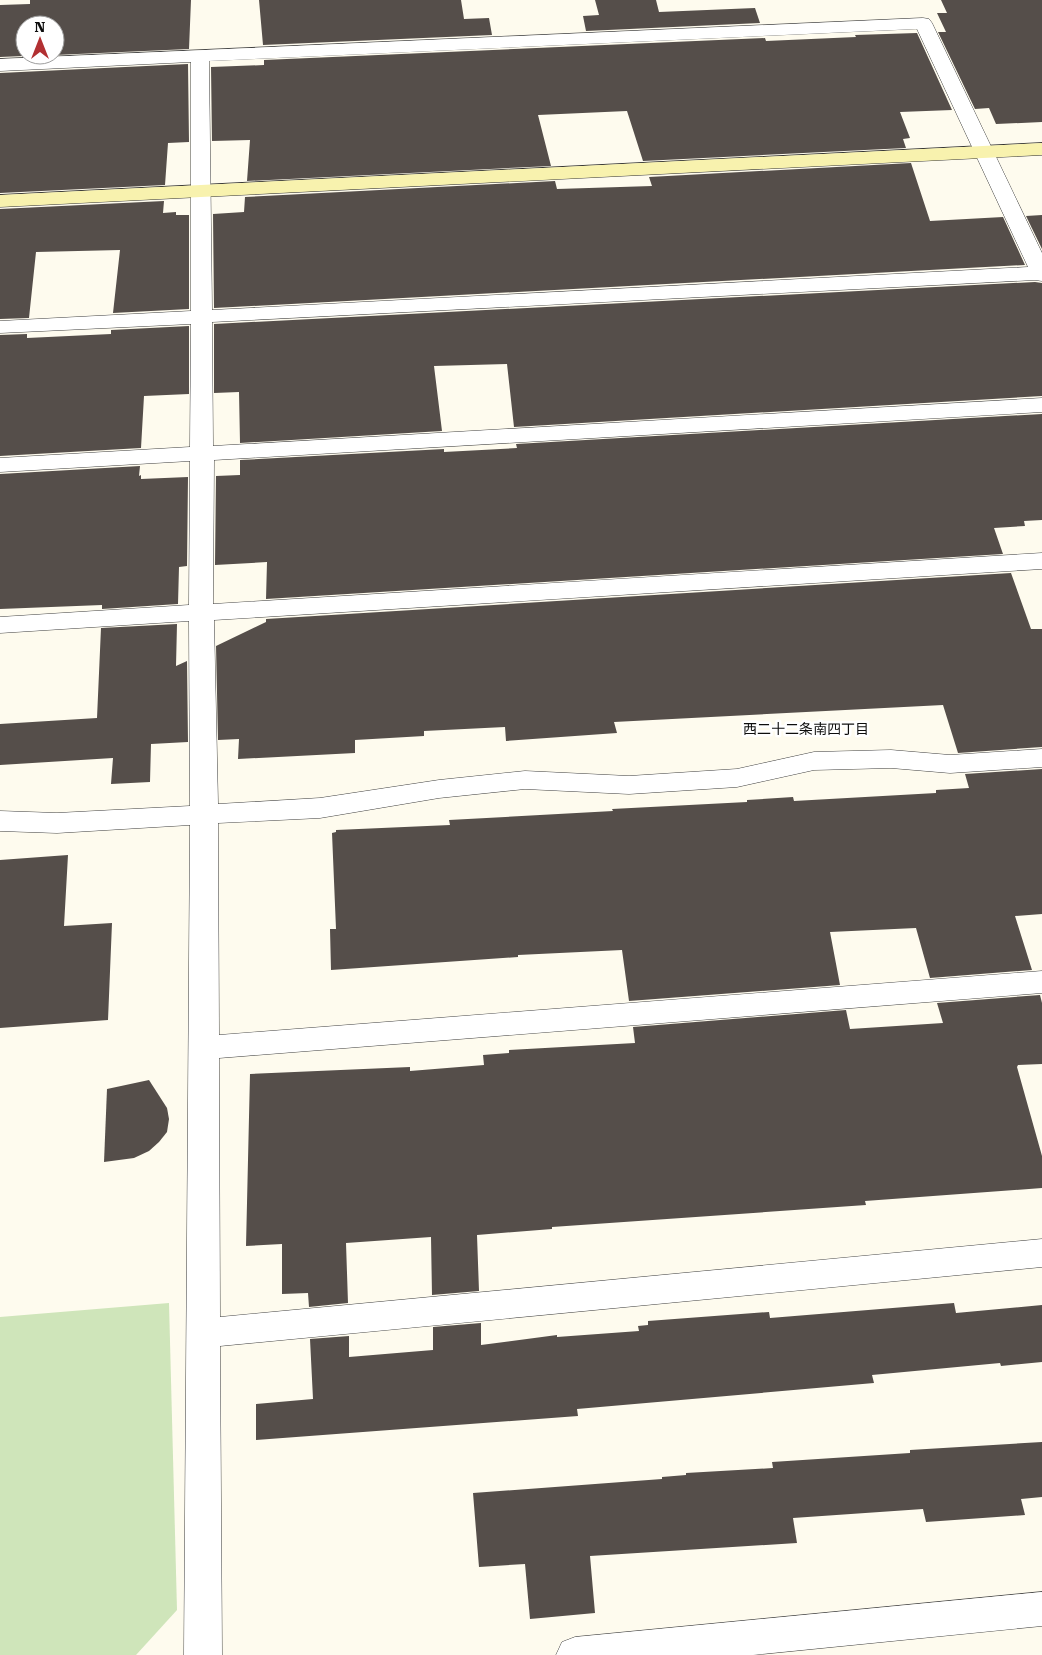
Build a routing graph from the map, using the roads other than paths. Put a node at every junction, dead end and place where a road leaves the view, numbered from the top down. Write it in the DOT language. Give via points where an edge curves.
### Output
graph roads {
  1 [pos="200,55"];
  2 [pos="0,65"];
  3 [pos="1042,149"];
  4 [pos="985,152"];
  5 [pos="200,191"];
  6 [pos="0,201"];
  7 [pos="1041,274"];
  8 [pos="202,317"];
  9 [pos="0,327"];
  10 [pos="1042,405"];
  11 [pos="202,454"];
  12 [pos="0,465"];
  13 [pos="1042,561"];
  14 [pos="201,611"];
  15 [pos="0,625"];
  16 [pos="1042,758"];
  17 [pos="204,816"];
  18 [pos="0,821"];
  19 [pos="1042,982"];
  20 [pos="204,1048"];
  21 [pos="1042,1253"];
  22 [pos="204,1333"];
  23 [pos="1042,1609"];
  24 [pos="203,1655"];
  25 [pos="575,1655"];
  1 -- 2 [label="street"];
  1 -- 4 [label="street" via="923,23"];
  1 -- 5 [label="street"];
  3 -- 4 [label="street"];
  4 -- 5 [label="street"];
  4 -- 7 [label="street"];
  5 -- 6 [label="street"];
  5 -- 8 [label="street"];
  7 -- 8 [label="street"];
  8 -- 9 [label="street"];
  8 -- 11 [label="street"];
  10 -- 11 [label="street"];
  11 -- 12 [label="street"];
  11 -- 14 [label="street"];
  13 -- 14 [label="street"];
  14 -- 15 [label="street"];
  14 -- 17 [label="street"];
  16 -- 17 [label="street" via="950,764 891,758 814,761 737,778 629,786 525,780 439,789 320,808"];
  17 -- 18 [label="street" via="57,823"];
  17 -- 20 [label="street"];
  19 -- 20 [label="street"];
  20 -- 22 [label="street"];
  21 -- 22 [label="street"];
  22 -- 24 [label="street"];
  23 -- 25 [label="street"];
}
